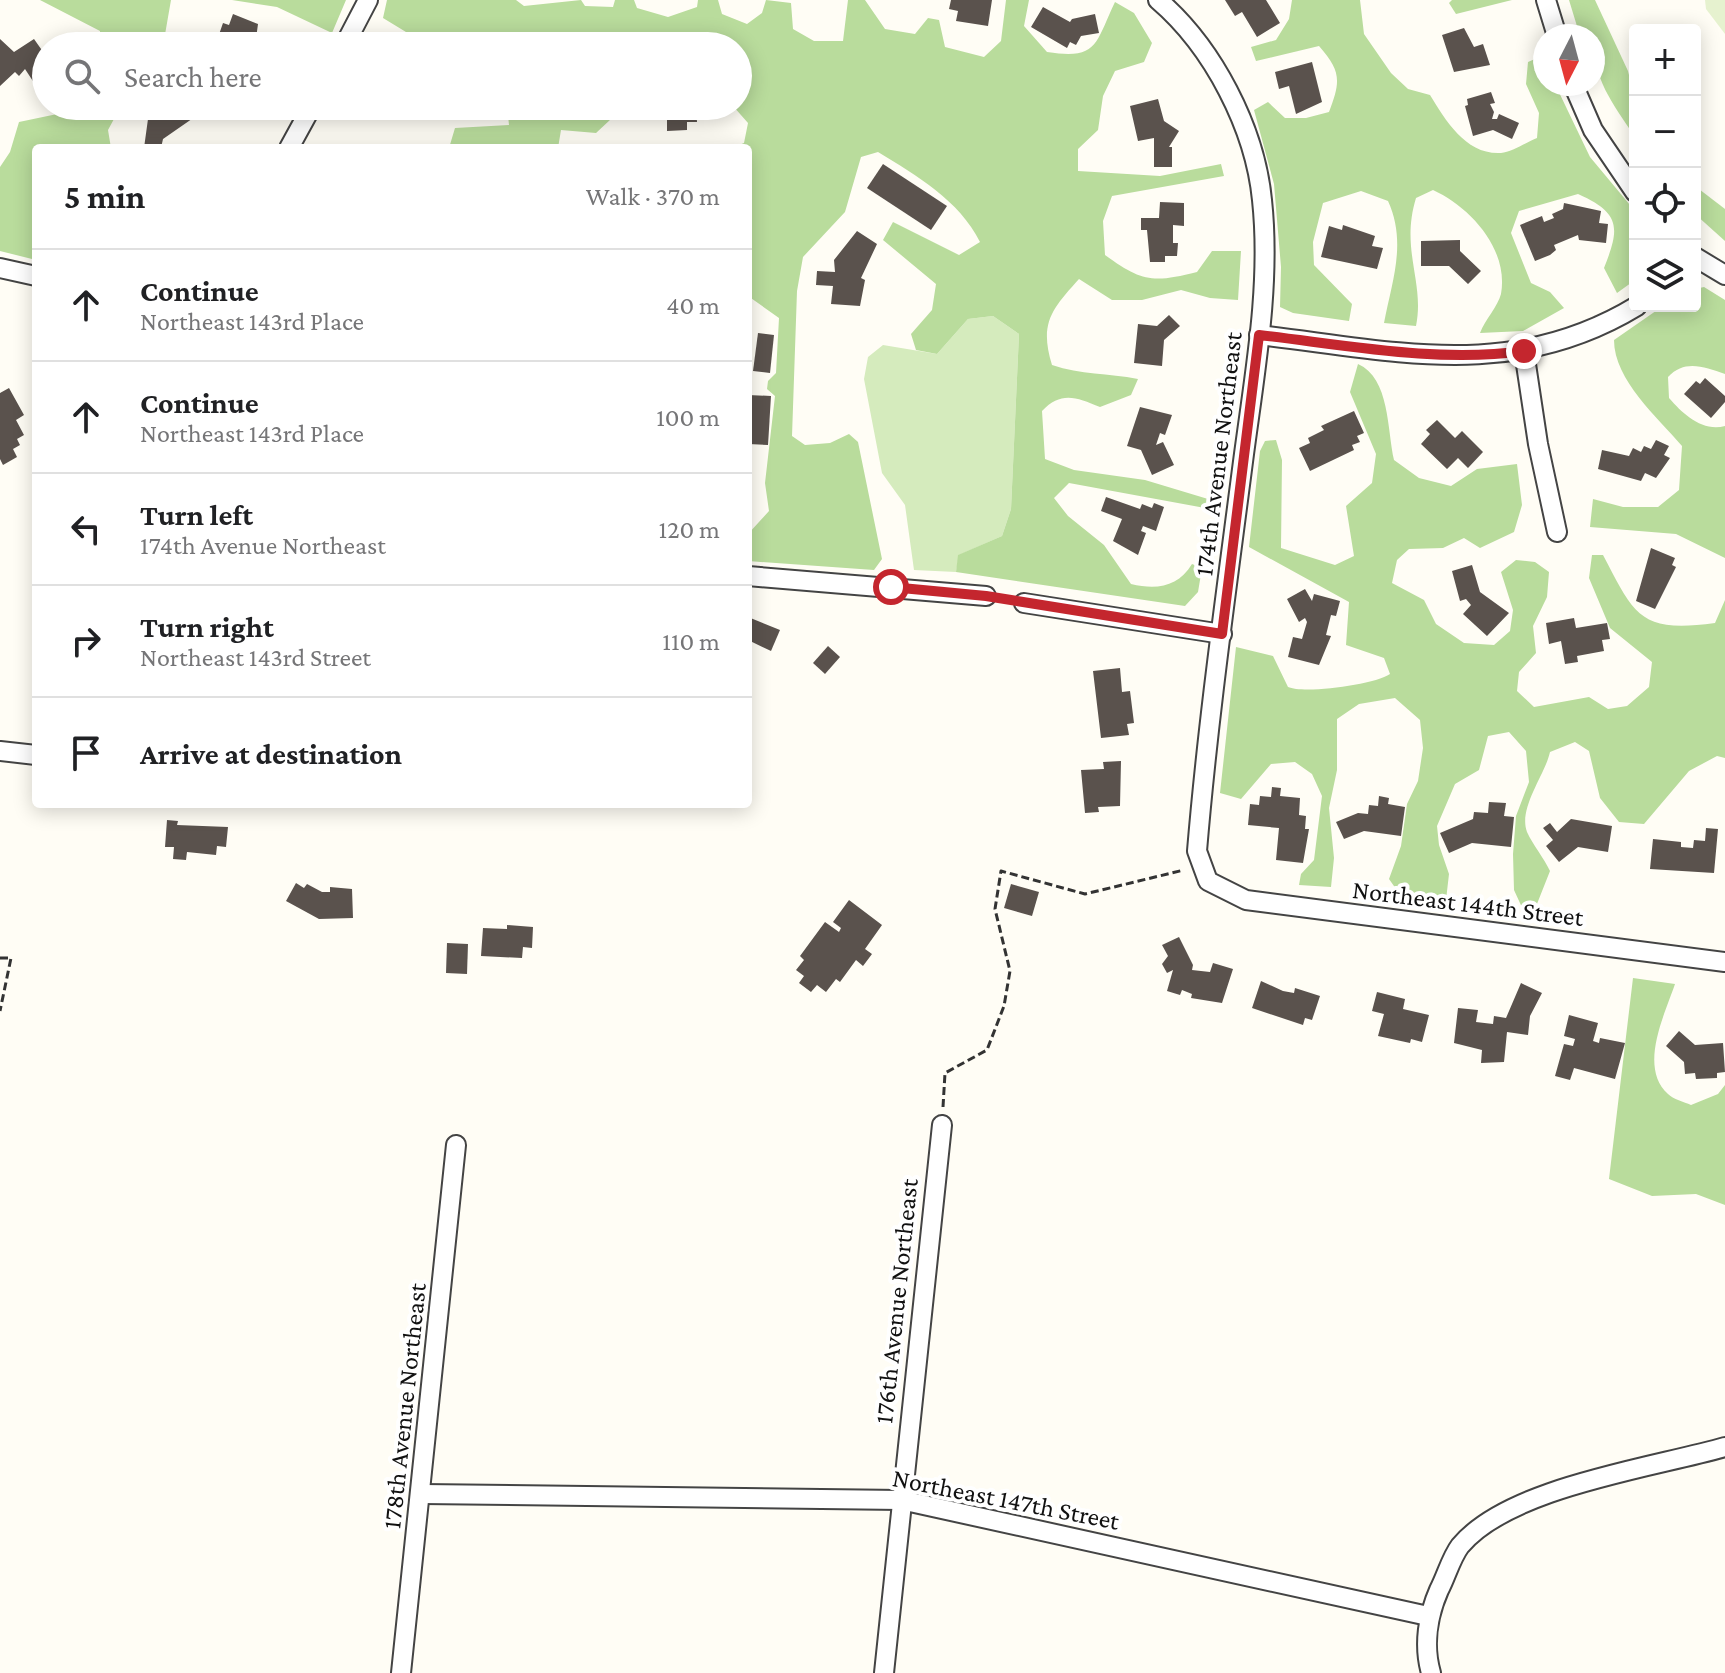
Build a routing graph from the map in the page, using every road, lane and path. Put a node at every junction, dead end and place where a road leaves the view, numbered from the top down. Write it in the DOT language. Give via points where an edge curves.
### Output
graph roads {
  1 [pos="368,0"];
  2 [pos="1158,0"];
  3 [pos="1546,0"];
  4 [pos="1553,24"];
  5 [pos="351,32"];
  6 [pos="1578,96"];
  7 [pos="304,120"];
  8 [pos="291,144"];
  9 [pos="1629,183"];
  10 [pos="1701,262"];
  11 [pos="0,268"];
  12 [pos="32,275"];
  13 [pos="1725,275"];
  14 [pos="1629,310"];
  15 [pos="1259,335"];
  16 [pos="1524,351"];
  17 [pos="1557,532"];
  18 [pos="752,576"];
  19 [pos="986,596"];
  20 [pos="1024,603"];
  21 [pos="1222,634"];
  22 [pos="0,751"];
  23 [pos="32,755"];
  24 [pos="1204,874"];
  25 [pos="0,958"];
  26 [pos="1725,962"];
  27 [pos="0,1011"];
  28 [pos="942,1125"];
  29 [pos="456,1145"];
  30 [pos="1725,1447"];
  31 [pos="422,1494"];
  32 [pos="901,1500"];
  33 [pos="1428,1616"];
  34 [pos="401,1673"];
  35 [pos="884,1673"];
  36 [pos="1431,1673"];
  1 -- 5 [label="street"];
  2 -- 15 [label="street, 174th Avenue Northeast" via="1223,82 1241,121 1259,185"];
  3 -- 4 [label="street"];
  6 -- 9 [label="street" via="1593,130"];
  7 -- 8 [label="street"];
  10 -- 13 [label="street"];
  11 -- 12 [label="street"];
  14 -- 16 [label="street" via="1576,338"];
  15 -- 16 [label="street" via="1483,357"];
  15 -- 21 [label="street, 174th Avenue Northeast"];
  16 -- 17 [label="street"];
  18 -- 19 [label="street"];
  20 -- 21 [label="street"];
  21 -- 24 [label="street, 174th Avenue Northeast" via="1199,834"];
  22 -- 23 [label="street"];
  24 -- 26 [label="street, Northeast 144th Street" via="1246,900"];
  24 -- 28 [label="path" via="1085,894 1001,871 995,909 1010,971 1004,1006 987,1050 945,1073"];
  25 -- 27 [label="path" via="11,958"];
  28 -- 32 [label="street, 176th Avenue Northeast"];
  29 -- 31 [label="street, 178th Avenue Northeast"];
  30 -- 33 [label="street" via="1507,1508 1459,1548"];
  31 -- 32 [label="street, Northeast 147th Street"];
  31 -- 34 [label="street, 178th Avenue Northeast"];
  32 -- 33 [label="street, Northeast 147th Street"];
  32 -- 35 [label="street, 176th Avenue Northeast"];
  33 -- 36 [label="street"];
}
